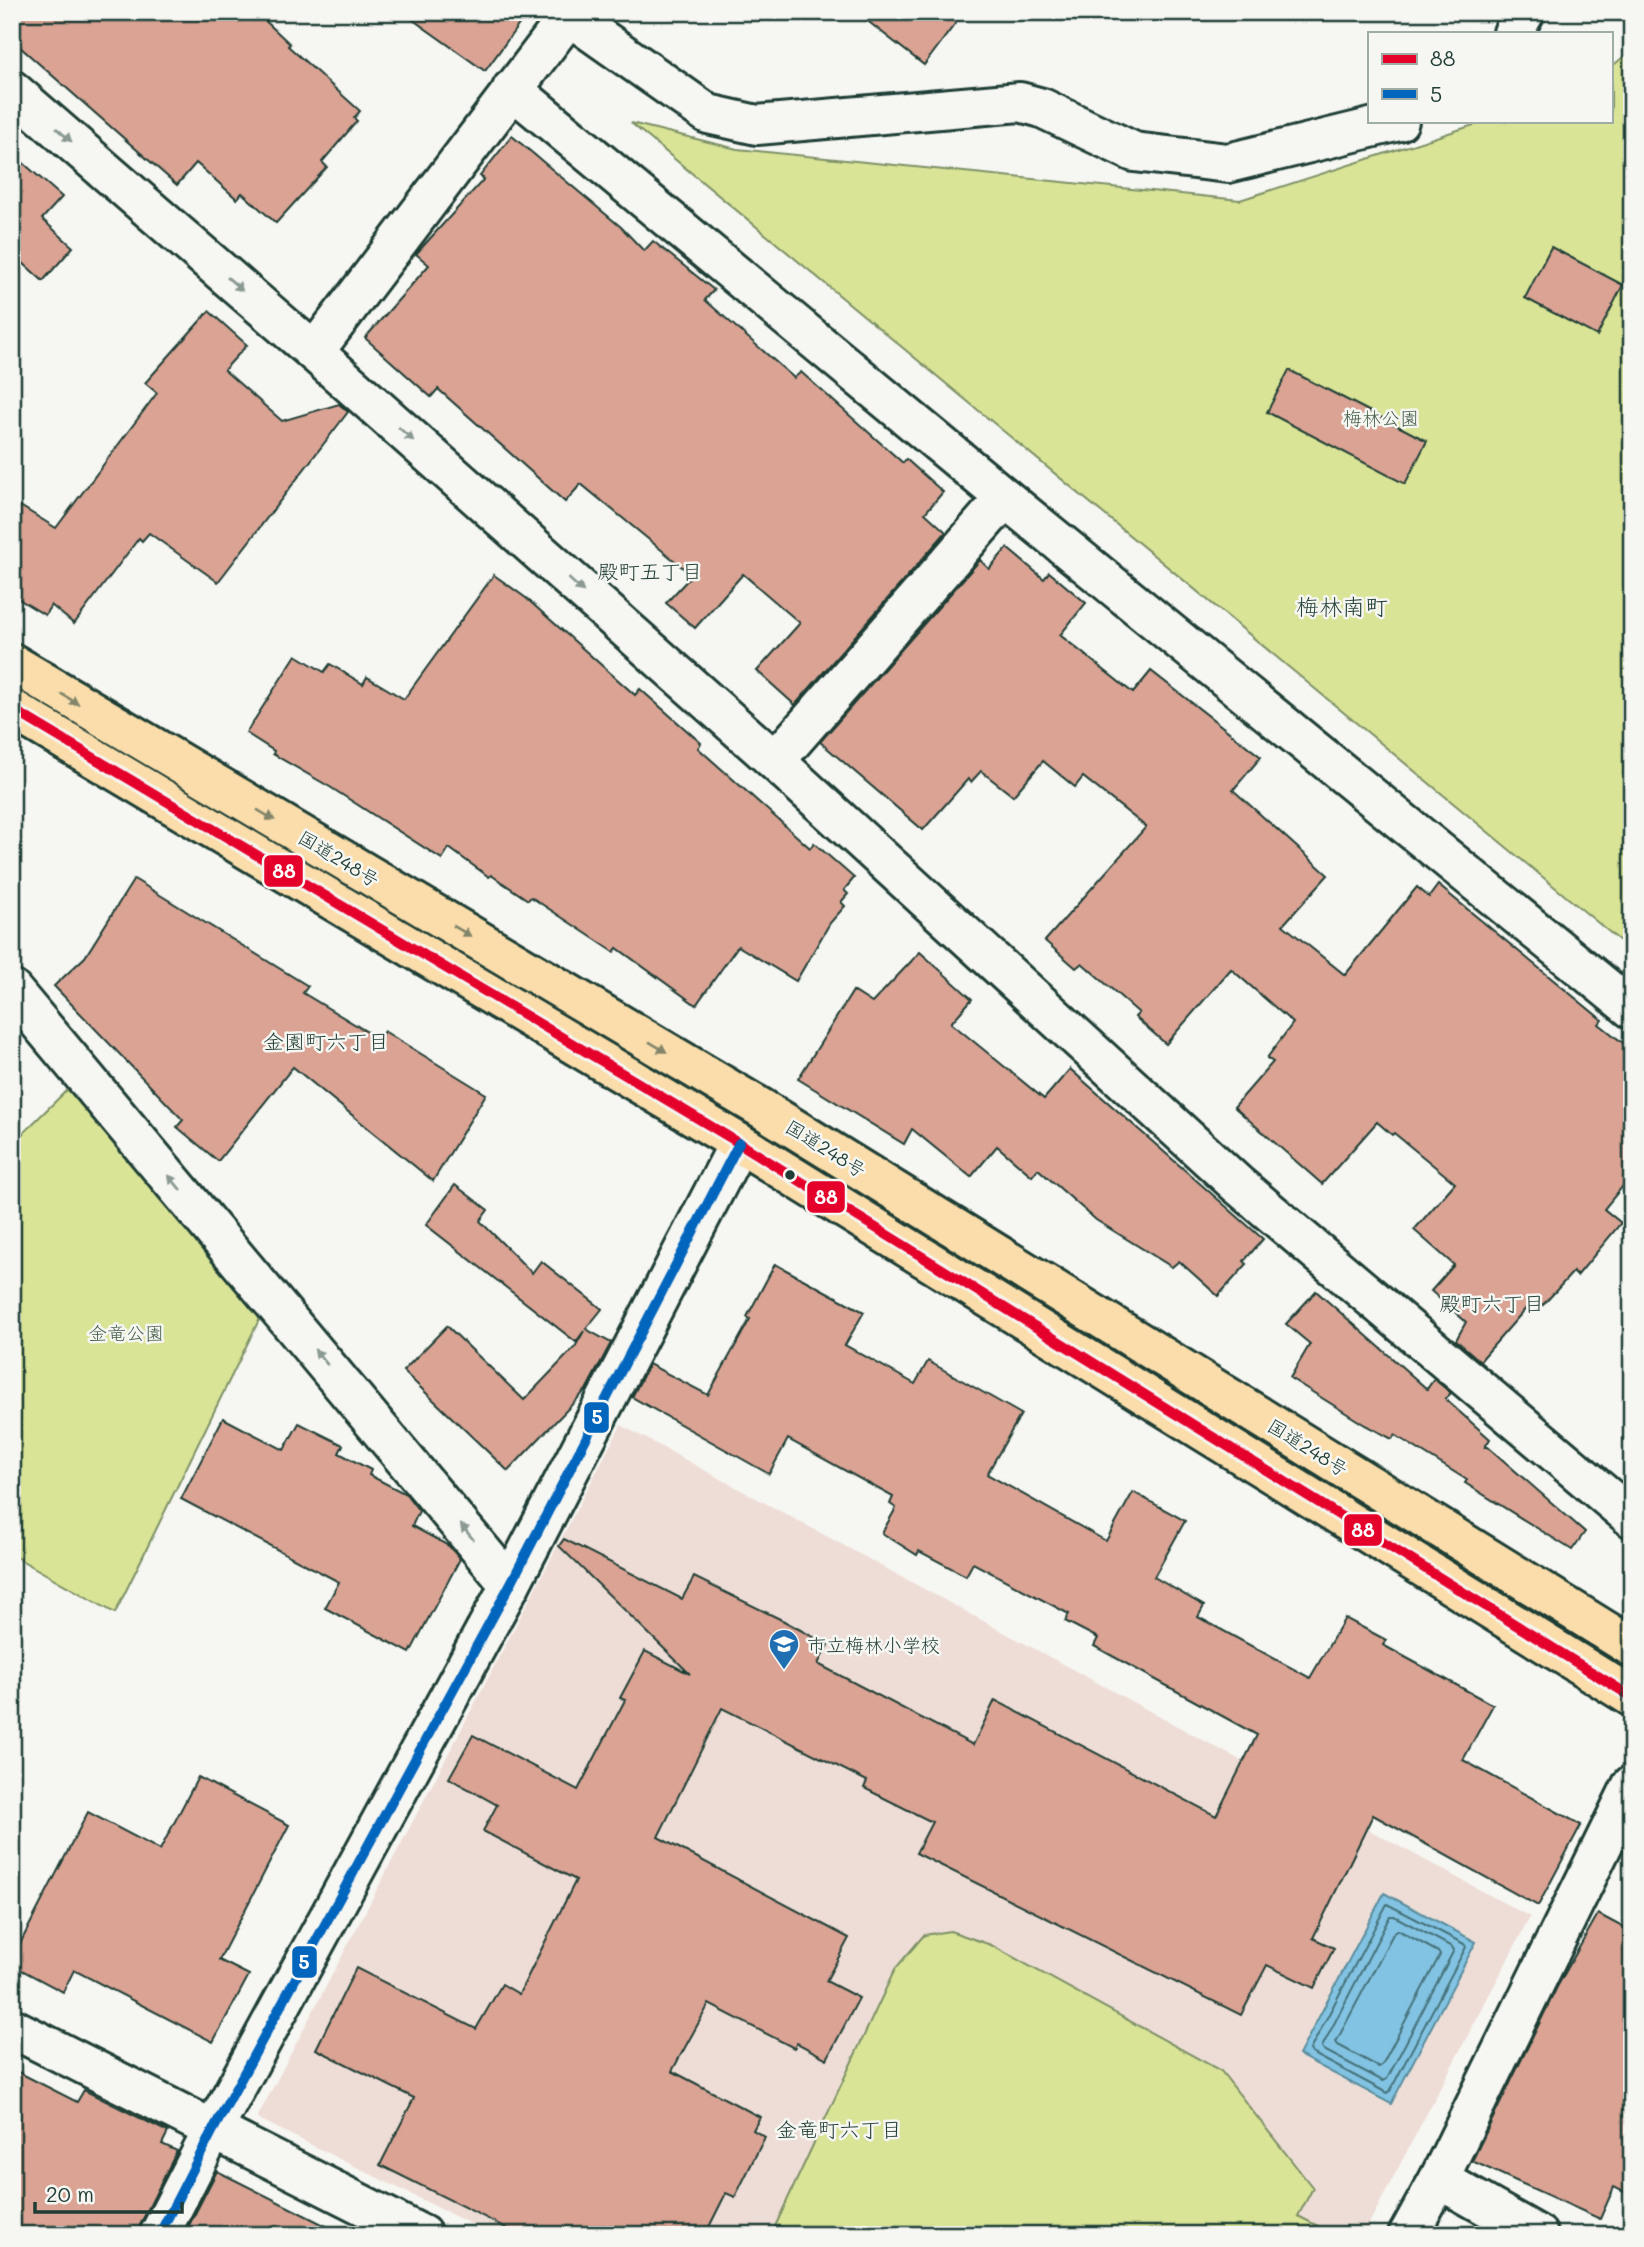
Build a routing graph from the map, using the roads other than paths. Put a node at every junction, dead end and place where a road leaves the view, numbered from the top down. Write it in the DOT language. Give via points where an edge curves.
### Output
graph roads {
  1 [pos="1525,12"];
  2 [pos="570,14"];
  3 [pos="1514,32"];
  4 [pos="512,89"];
  5 [pos="12,90"];
  6 [pos="1395,122"];
  7 [pos="314,352"];
  8 [pos="1005,498"];
  9 [pos="12,663"];
  10 [pos="12,709"];
  11 [pos="775,761"];
  12 [pos="12,990"];
  13 [pos="1632,1009"];
  14 [pos="739,1143"];
  15 [pos="1632,1518"];
  16 [pos="510,1585"];
  17 [pos="1632,1647"];
  18 [pos="1632,1697"];
  19 [pos="1632,1785"];
  20 [pos="12,2028"];
  21 [pos="214,2130"];
  22 [pos="1439,2179"];
  23 [pos="159,2235"];
  24 [pos="422,2235"];
  25 [pos="1408,2235"];
  26 [pos="1538,2235"];
  1 -- 3 [label="street"];
  2 -- 4 [label="street"];
  2 -- 6 [label="street" via="708,114 757,125 1020,102 1134,152 1228,163"];
  4 -- 7 [label="street"];
  4 -- 8 [label="street"];
  5 -- 7 [label="street, one-way"];
  7 -- 11 [label="street, one-way"];
  8 -- 11 [label="street"];
  8 -- 13 [label="street"];
  9 -- 17 [label="highway, 国道248号, one-way" via="761,1108"];
  10 -- 14 [label="highway, 国道248号"];
  11 -- 15 [label="street" via="1237,1184"];
  16 -- 12 [label="street, one-way"];
  14 -- 16 [label="street"];
  14 -- 18 [label="highway, 国道248号"];
  16 -- 21 [label="street"];
  19 -- 22 [label="street"];
  20 -- 21 [label="street"];
  21 -- 23 [label="street"];
  21 -- 24 [label="street"];
  22 -- 25 [label="street"];
  22 -- 26 [label="street"];
}
